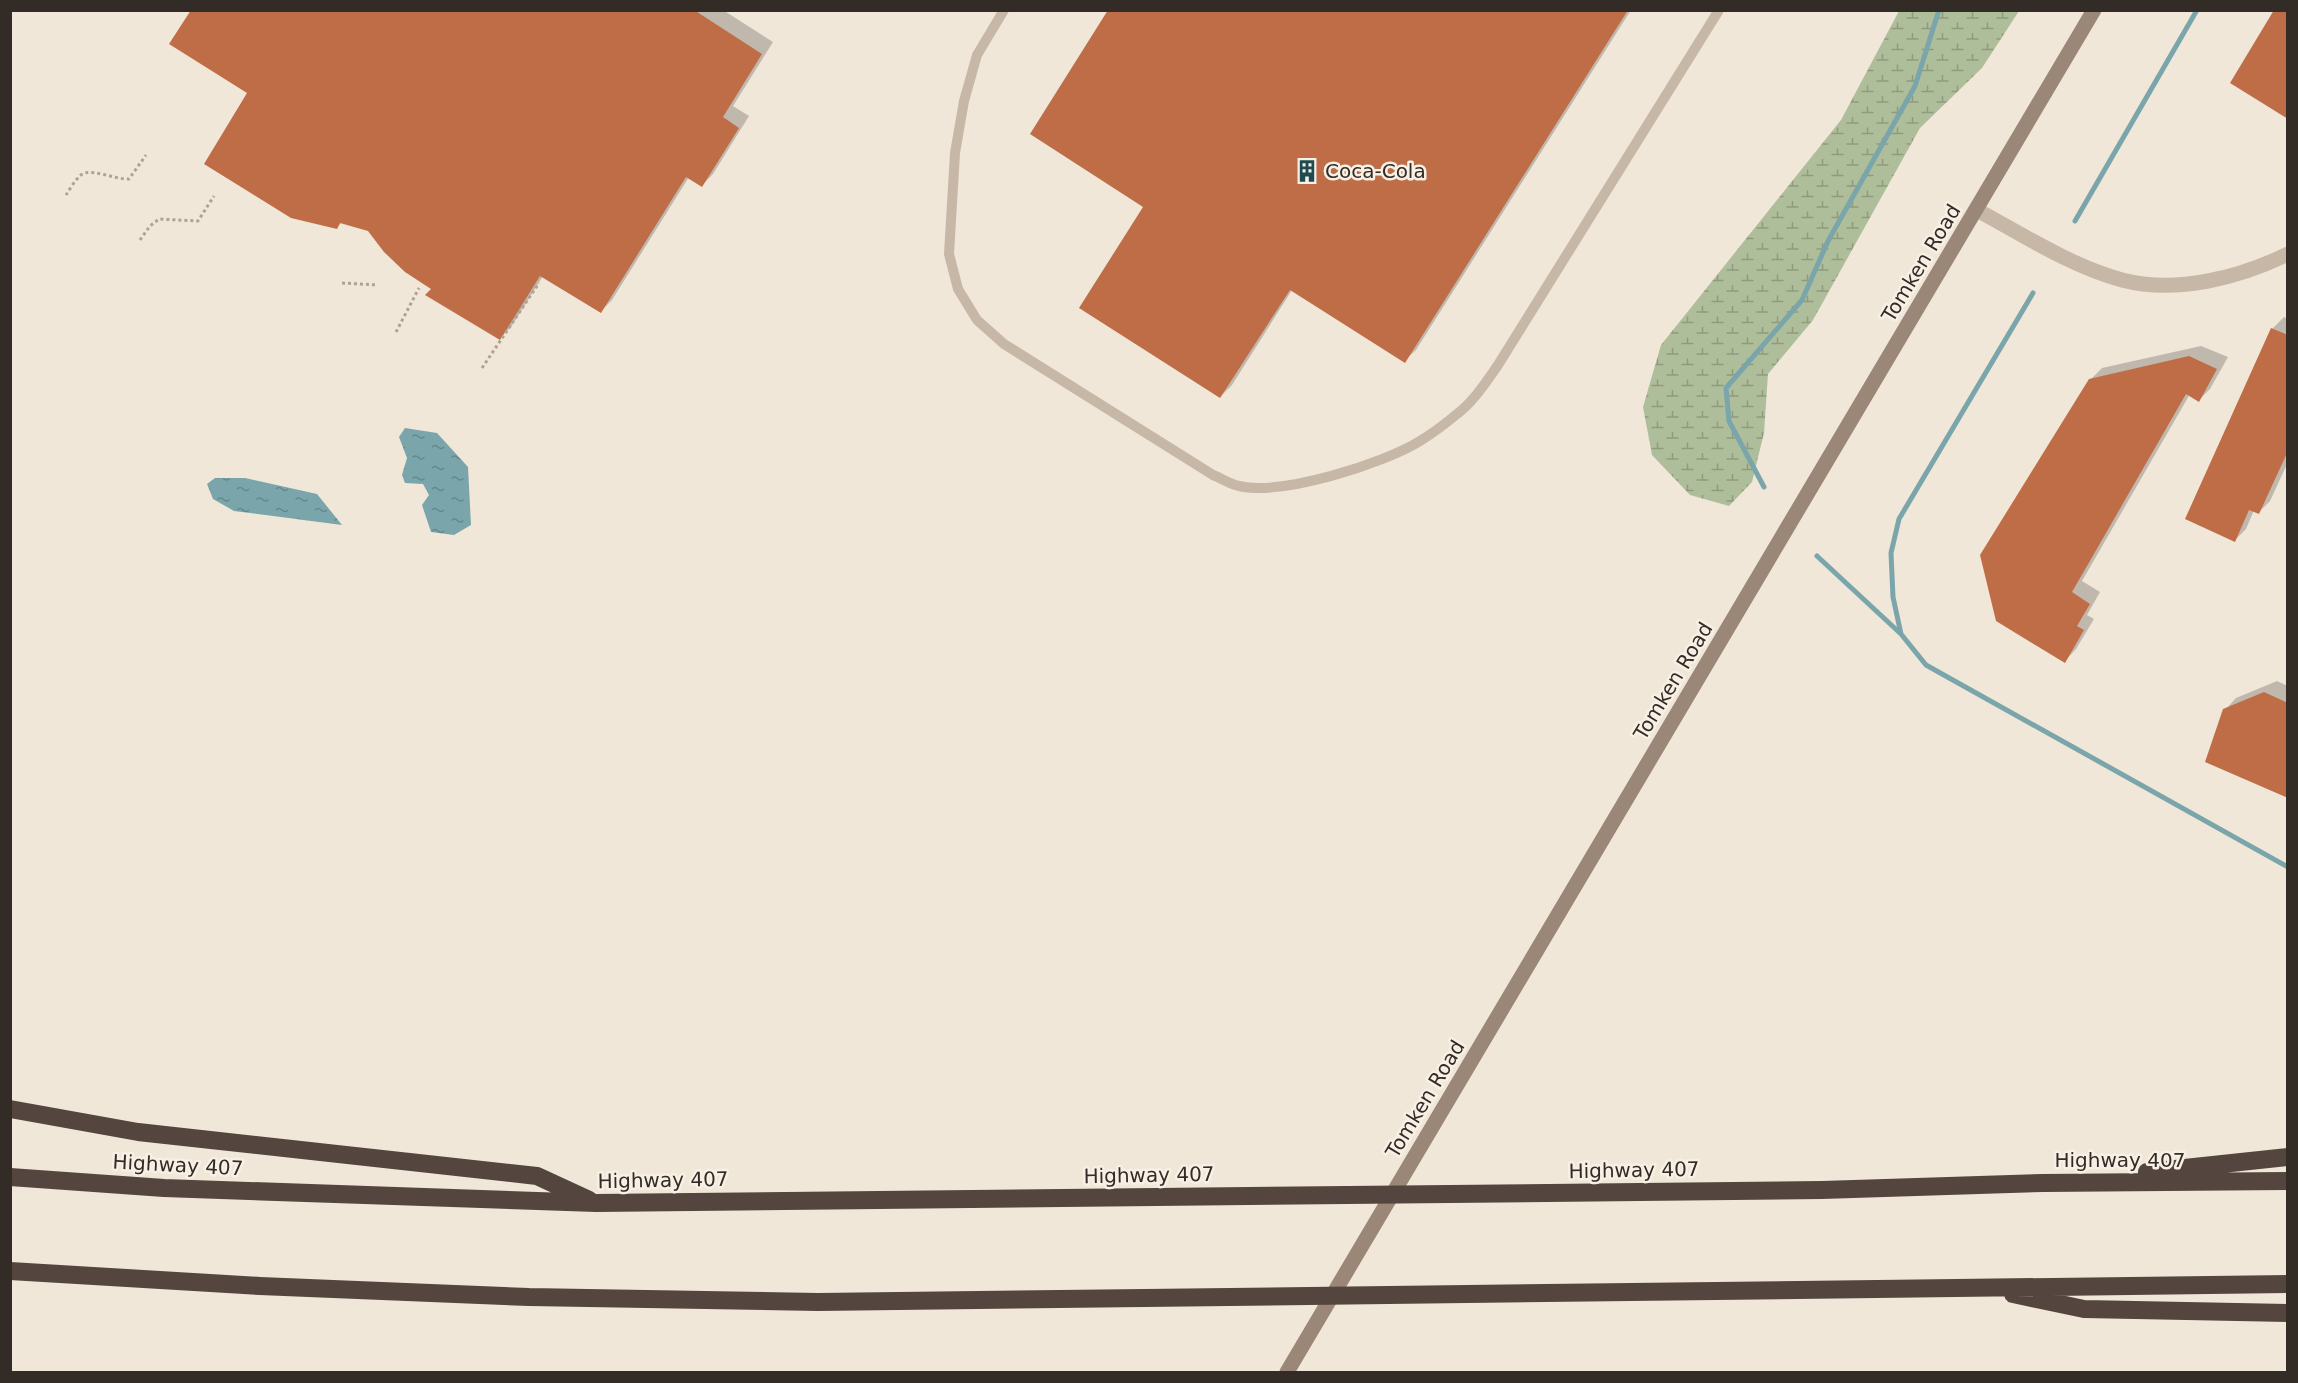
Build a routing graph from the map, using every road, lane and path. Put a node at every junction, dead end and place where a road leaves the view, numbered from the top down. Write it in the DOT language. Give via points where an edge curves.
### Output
graph roads {
  1 [pos="1004,10"];
  2 [pos="1719,10"];
  3 [pos="2094,10"];
  4 [pos="146,155"];
  5 [pos="66,195"];
  6 [pos="214,196"];
  7 [pos="1977,210"];
  8 [pos="140,240"];
  9 [pos="2288,254"];
  10 [pos="342,283"];
  11 [pos="539,283"];
  12 [pos="378,285"];
  13 [pos="419,288"];
  14 [pos="396,332"];
  15 [pos="482,368"];
  16 [pos="10,1109"];
  17 [pos="2288,1157"];
  18 [pos="10,1177"];
  19 [pos="2288,1181"];
  20 [pos="2043,1183"];
  21 [pos="596,1203"];
  22 [pos="10,1271"];
  23 [pos="2288,1284"];
  24 [pos="1979,1288"];
  25 [pos="2288,1313"];
  26 [pos="1287,1372"];
  1 -- 2 [label="lane" via="977,55 955,153 949,254 958,289 977,320 1004,344 1213,475 1239,486 1266,488 1367,465 1418,442 1472,400 1498,365"];
  3 -- 7 [label="main road, Tomken Road"];
  4 -- 5 [label="path" via="129,179 88,171 81,174"];
  6 -- 8 [label="path" via="198,221 159,219"];
  7 -- 9 [label="street" via="2074,261 2123,280 2191,284 2271,263"];
  7 -- 26 [label="main road, Tomken Road"];
  10 -- 12 [label="path"];
  11 -- 15 [label="path"];
  13 -- 14 [label="path"];
  16 -- 21 [label="highway" via="138,1132 537,1176"];
  17 -- 20 [label="highway"];
  18 -- 21 [label="highway, Highway 407" via="164,1188"];
  19 -- 20 [label="highway, Highway 407"];
  20 -- 21 [label="highway, Highway 407" via="1822,1190"];
  22 -- 24 [label="highway" via="529,1297 818,1302"];
  23 -- 24 [label="highway"];
  24 -- 25 [label="highway" via="2085,1309"];
}
